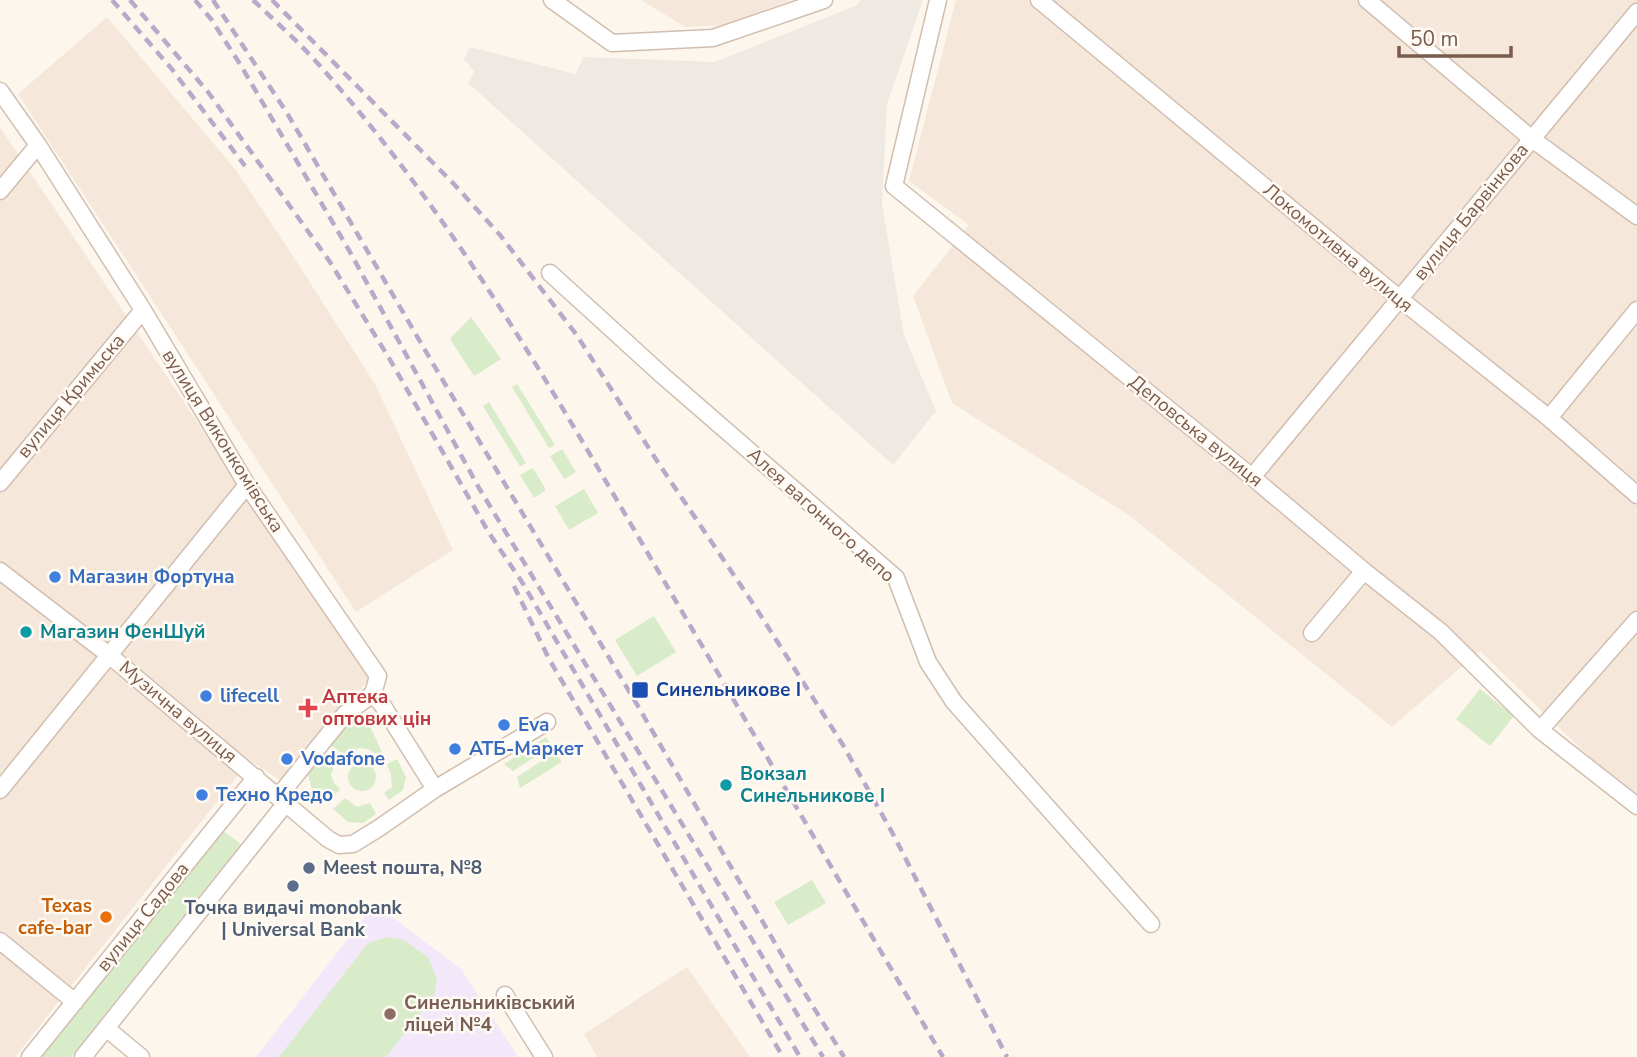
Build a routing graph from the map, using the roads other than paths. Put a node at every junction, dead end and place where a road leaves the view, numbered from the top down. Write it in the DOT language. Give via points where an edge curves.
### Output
graph roads {
  1 [pos="552,0"];
  2 [pos="824,0"];
  3 [pos="938,0"];
  4 [pos="1039,0"];
  5 [pos="1367,0"];
  6 [pos="1637,12"];
  7 [pos="0,91"];
  8 [pos="1532,139"];
  9 [pos="38,145"];
  10 [pos="0,191"];
  11 [pos="1637,216"];
  12 [pos="550,273"];
  13 [pos="1400,299"];
  14 [pos="143,310"];
  15 [pos="1637,310"];
  16 [pos="1549,418"];
  17 [pos="1252,477"];
  18 [pos="0,483"];
  19 [pos="247,485"];
  20 [pos="1637,495"];
  21 [pos="0,571"];
  22 [pos="1364,572"];
  23 [pos="1637,620"];
  24 [pos="1312,633"];
  25 [pos="109,655"];
  26 [pos="373,694"];
  27 [pos="547,722"];
  28 [pos="1540,730"];
  29 [pos="256,777"];
  30 [pos="435,789"];
  31 [pos="0,790"];
  32 [pos="282,800"];
  33 [pos="1637,806"];
  34 [pos="1151,924"];
  35 [pos="0,941"];
  36 [pos="505,995"];
  37 [pos="75,1002"];
  38 [pos="106,1028"];
  39 [pos="30,1057"];
  40 [pos="83,1057"];
  41 [pos="141,1057"];
  42 [pos="544,1057"];
  1 -- 2 [label="street" via="612,43 713,38"];
  3 -- 17 [label="street, Деповська вулиця" via="894,186"];
  4 -- 13 [label="street, Локомотивна вулиця"];
  5 -- 8 [label="street"];
  6 -- 8 [label="street, вулиця Барвінкова"];
  7 -- 9 [label="street, вулиця Виконкомівська"];
  8 -- 11 [label="street"];
  8 -- 13 [label="street, вулиця Барвінкова"];
  9 -- 10 [label="street"];
  9 -- 14 [label="street, вулиця Виконкомівська"];
  12 -- 34 [label="street, Алея вагонного депо" via="896,578 928,662 954,702"];
  13 -- 16 [label="street, Локомотивна вулиця"];
  13 -- 17 [label="street, вулиця Барвінкова"];
  14 -- 18 [label="street, вулиця Кримьска"];
  14 -- 19 [label="street, вулиця Виконкомівська"];
  15 -- 16 [label="street"];
  16 -- 20 [label="street, Локомотивна вулиця"];
  17 -- 22 [label="street, Деповська вулиця"];
  19 -- 25 [label="street"];
  19 -- 26 [label="street, вулиця Виконкомівська" via="378,677"];
  21 -- 25 [label="street, Музична вулиця"];
  22 -- 24 [label="street"];
  22 -- 28 [label="street, Деповська вулиця" via="1441,632"];
  23 -- 28 [label="street"];
  25 -- 29 [label="street, Музична вулиця"];
  25 -- 31 [label="street"];
  26 -- 30 [label="street, вулиця Виконкомівська"];
  26 -- 32 [label="street, вулиця Садова" via="345,714"];
  27 -- 30 [label="street, Музична вулиця"];
  28 -- 33 [label="street, Деповська вулиця"];
  29 -- 32 [label="street, Музична вулиця"];
  29 -- 37 [label="street, вулиця Садова"];
  30 -- 32 [label="street, Музична вулиця" via="354,844 339,845 328,839"];
  32 -- 38 [label="street, вулиця Садова"];
  35 -- 37 [label="street"];
  36 -- 42 [label="street"];
  37 -- 39 [label="street, вулиця Садова"];
  38 -- 40 [label="street, вулиця Садова"];
  38 -- 41 [label="street"];
}
